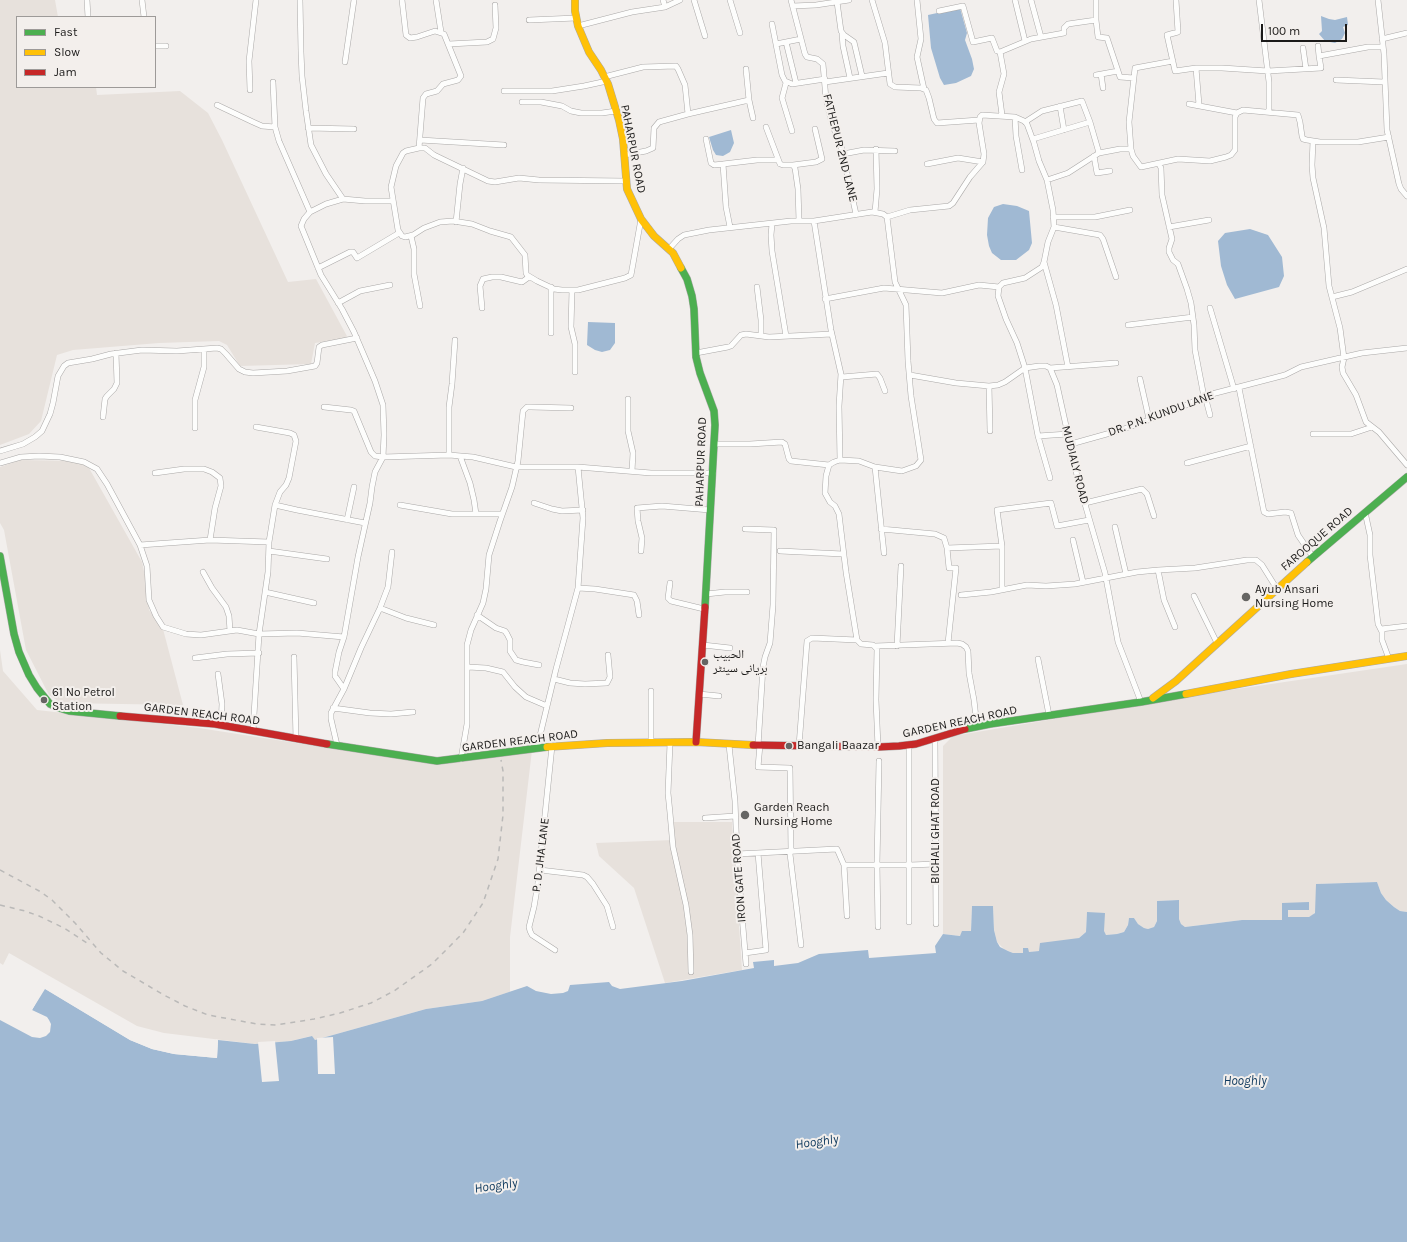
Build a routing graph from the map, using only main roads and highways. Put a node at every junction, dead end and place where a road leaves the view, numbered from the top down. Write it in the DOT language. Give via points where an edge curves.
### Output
graph roads {
  1 [pos="575,0"];
  2 [pos="1407,477"];
  3 [pos="0,556"];
  4 [pos="1407,656"];
  5 [pos="1152,699"];
  6 [pos="696,742"];
  1 -- 6 [label="main road, PAHARPUR ROAD" via="578,26 589,52 605,79 616,111 623,139 629,195 641,219 678,260 687,279 692,296 700,373 714,411 713,473"];
  2 -- 5 [label="main road, FAROOQUE ROAD" via="1313,557 1176,681"];
  3 -- 6 [label="main road, GARDEN REACH ROAD" via="14,634 29,675 50,704 69,711 221,725 437,761 552,746"];
  4 -- 5 [label="main road, GARDEN REACH ROAD"];
  5 -- 6 [label="main road, GARDEN REACH ROAD" via="977,727 909,745 759,746"];
}
